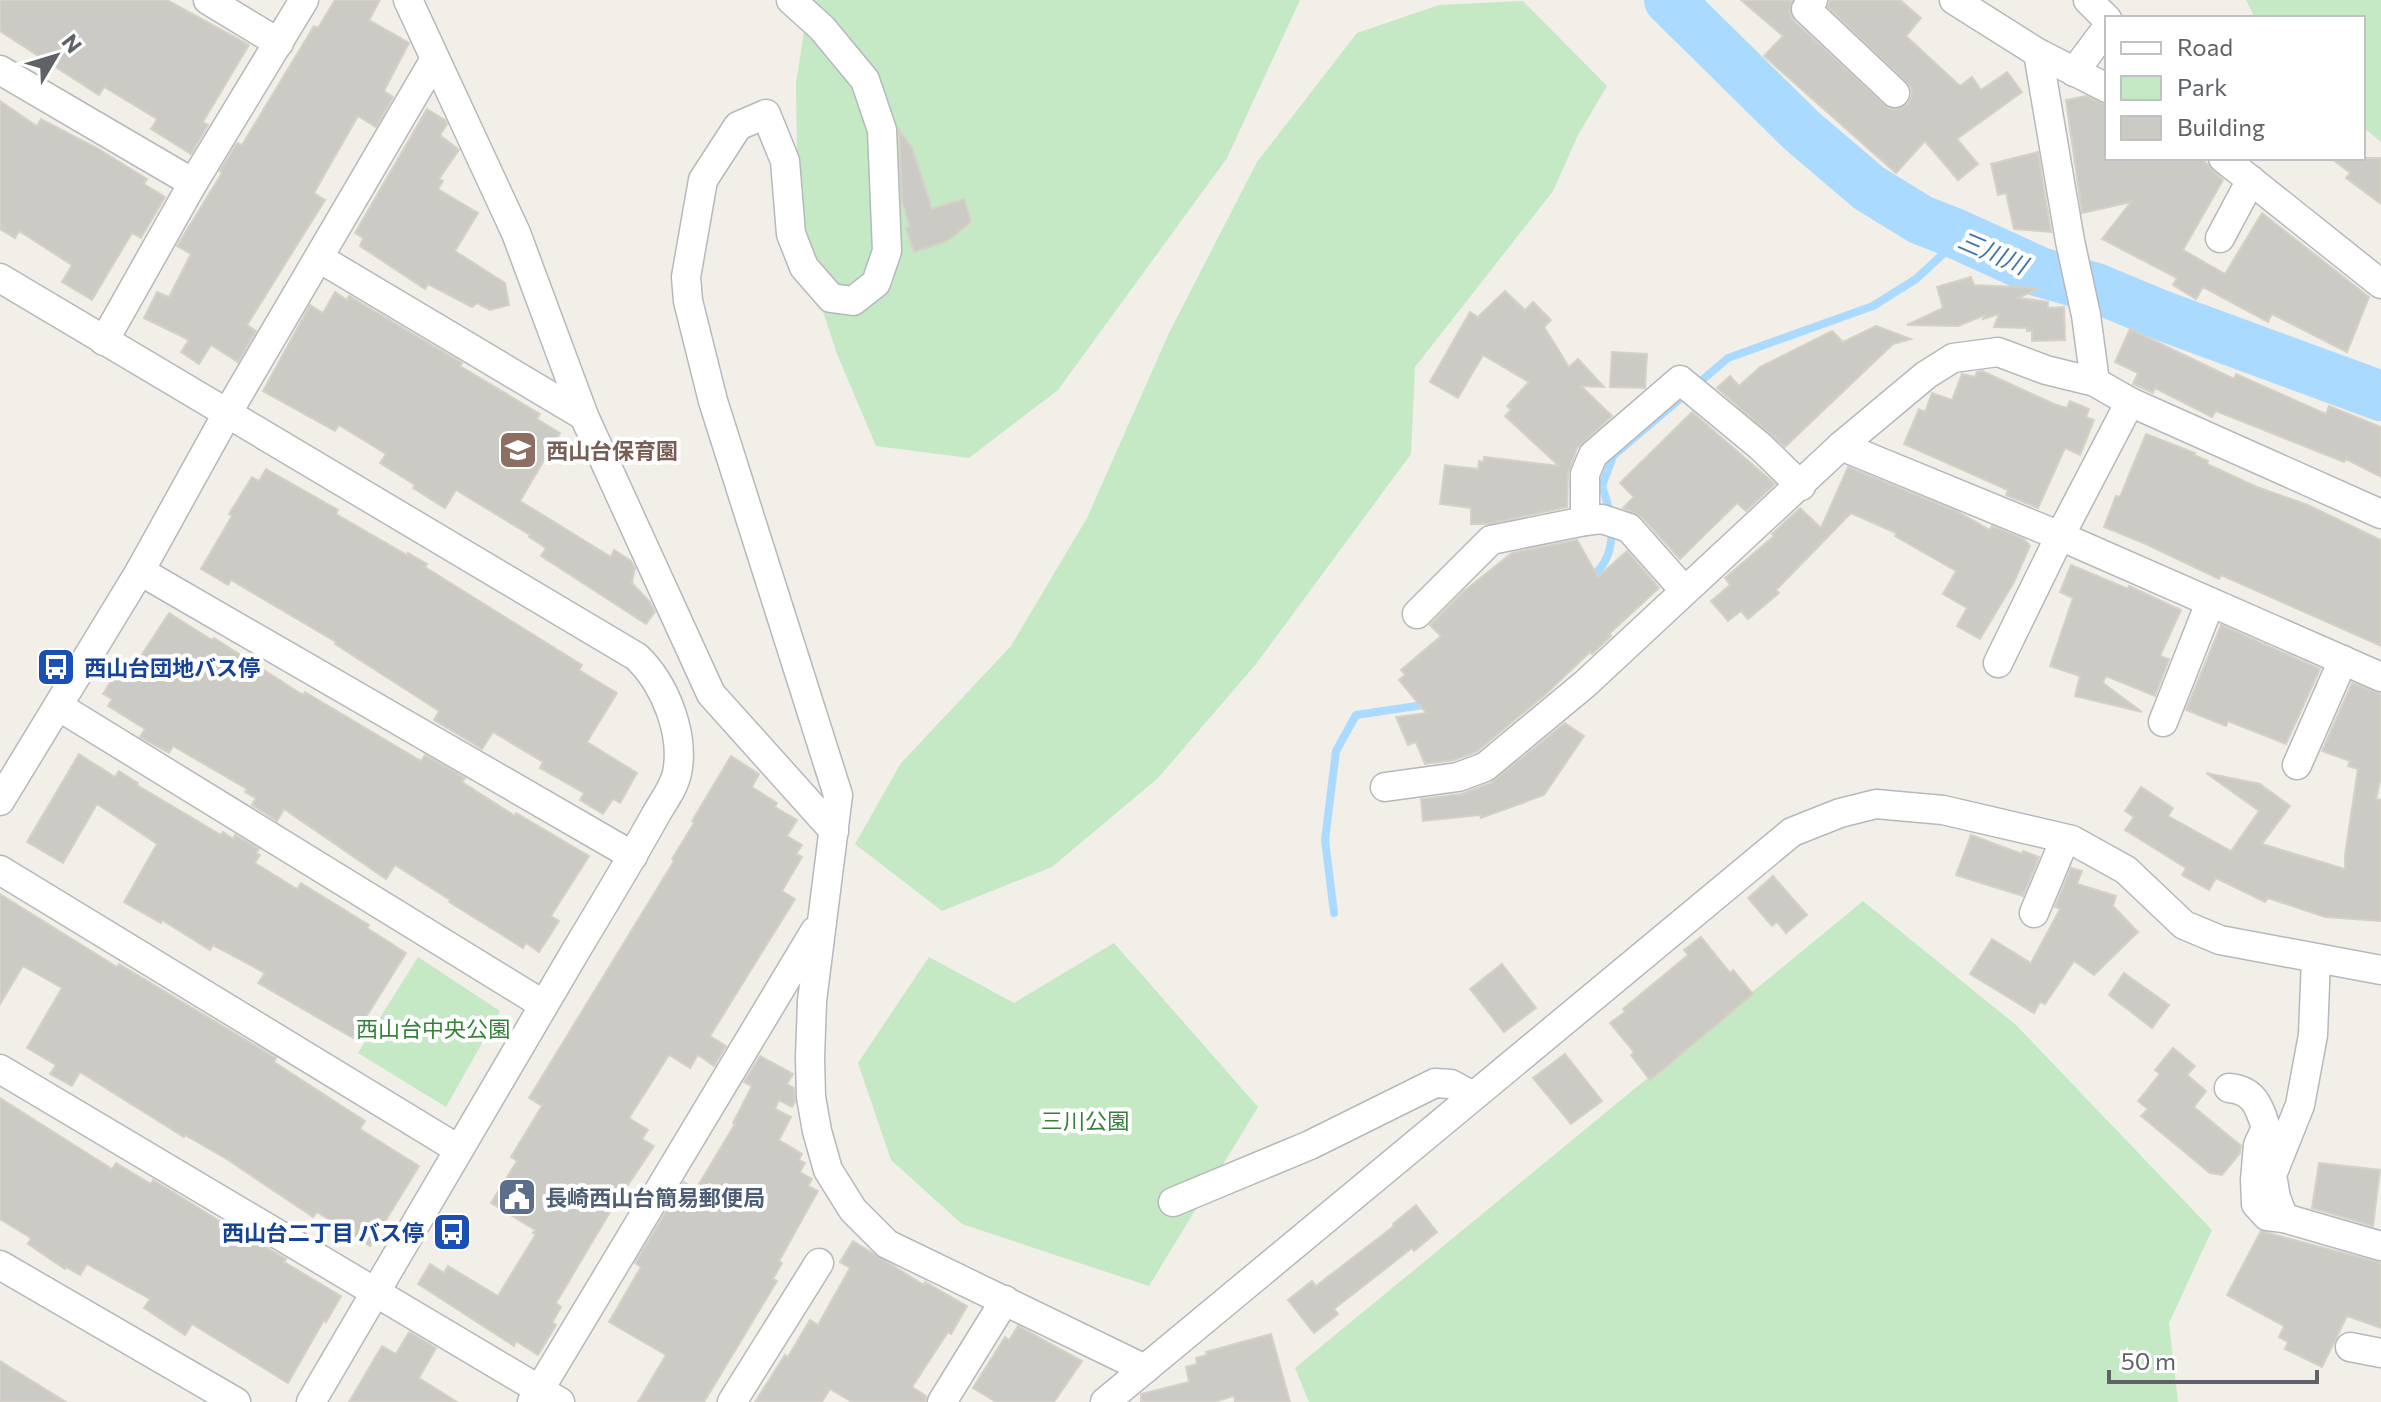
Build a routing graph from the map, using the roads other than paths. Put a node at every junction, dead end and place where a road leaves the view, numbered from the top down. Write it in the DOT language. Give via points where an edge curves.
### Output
graph roads {
  1 [pos="208,0"];
  2 [pos="304,0"];
  3 [pos="408,0"];
  4 [pos="791,0"];
  5 [pos="1813,0"];
  6 [pos="1954,0"];
  7 [pos="2088,0"];
  8 [pos="2105,17"];
  9 [pos="2105,31"];
  10 [pos="279,43"];
  11 [pos="2038,53"];
  12 [pos="435,59"];
  13 [pos="0,70"];
  14 [pos="2074,72"];
  15 [pos="2105,87"];
  16 [pos="1895,93"];
  17 [pos="2226,160"];
  18 [pos="2251,180"];
  19 [pos="193,183"];
  20 [pos="2220,238"];
  21 [pos="319,258"];
  22 [pos="0,278"];
  23 [pos="2381,284"];
  24 [pos="104,341"];
  25 [pos="2095,382"];
  26 [pos="2130,402"];
  27 [pos="228,412"];
  28 [pos="584,416"];
  29 [pos="1841,446"];
  30 [pos="1801,486"];
  31 [pos="2381,514"];
  32 [pos="1593,520"];
  33 [pos="2060,536"];
  34 [pos="140,571"];
  35 [pos="1684,590"];
  36 [pos="2210,603"];
  37 [pos="1417,614"];
  38 [pos="2343,660"];
  39 [pos="1998,663"];
  40 [pos="2381,677"];
  41 [pos="711,694"];
  42 [pos="58,706"];
  43 [pos="668,708"];
  44 [pos="2163,722"];
  45 [pos="2297,765"];
  46 [pos="1385,787"];
  47 [pos="0,801"];
  48 [pos="834,831"];
  49 [pos="2065,839"];
  50 [pos="633,856"];
  51 [pos="0,870"];
  52 [pos="2034,913"];
  53 [pos="822,920"];
  54 [pos="2316,959"];
  55 [pos="2381,970"];
  56 [pos="544,1005"];
  57 [pos="0,1069"];
  58 [pos="2229,1088"];
  59 [pos="1473,1096"];
  60 [pos="458,1149"];
  61 [pos="1173,1202"];
  62 [pos="2284,1218"];
  63 [pos="2381,1246"];
  64 [pos="819,1263"];
  65 [pos="0,1265"];
  66 [pos="376,1293"];
  67 [pos="1005,1300"];
  68 [pos="2350,1347"];
  69 [pos="2381,1353"];
  70 [pos="1145,1369"];
  71 [pos="544,1398"];
  72 [pos="236,1402"];
  73 [pos="311,1402"];
  74 [pos="732,1402"];
  75 [pos="942,1402"];
  76 [pos="1105,1402"];
  1 -- 10 [label="street"];
  2 -- 10 [label="street"];
  3 -- 12 [label="street"];
  4 -- 48 [label="street" via="865,80 882,130 887,251 876,283 853,301 831,298 804,267 791,234 785,161 766,114 738,126 703,180 686,277 713,401 838,795"];
  5 -- 16 [label="street" via="1806,9"];
  6 -- 11 [label="street"];
  7 -- 8 [label="street"];
  9 -- 14 [label="street"];
  10 -- 19 [label="street"];
  11 -- 14 [label="street"];
  11 -- 25 [label="street"];
  12 -- 21 [label="street"];
  12 -- 28 [label="street" via="516,233"];
  13 -- 19 [label="street"];
  14 -- 15 [label="street"];
  17 -- 18 [label="street"];
  18 -- 20 [label="street"];
  18 -- 23 [label="street"];
  19 -- 24 [label="street"];
  21 -- 27 [label="street"];
  21 -- 28 [label="street"];
  22 -- 24 [label="street"];
  24 -- 27 [label="street"];
  25 -- 26 [label="street"];
  25 -- 29 [label="street" via="1998,352 1953,358"];
  26 -- 31 [label="street"];
  26 -- 33 [label="street"];
  27 -- 34 [label="street"];
  27 -- 43 [label="street" via="637,657 652,671"];
  28 -- 41 [label="street"];
  29 -- 30 [label="street"];
  29 -- 33 [label="street"];
  30 -- 32 [label="street" via="1680,380 1593,455 1585,474"];
  30 -- 35 [label="street"];
  32 -- 35 [label="street" via="1629,528"];
  32 -- 37 [label="street" via="1491,540"];
  33 -- 36 [label="street"];
  33 -- 39 [label="street"];
  34 -- 42 [label="street"];
  34 -- 50 [label="street"];
  35 -- 46 [label="street" via="1585,684 1485,767 1458,777"];
  36 -- 38 [label="street"];
  36 -- 44 [label="street"];
  38 -- 40 [label="street"];
  38 -- 45 [label="street"];
  41 -- 43 [label="street"];
  41 -- 48 [label="street"];
  42 -- 47 [label="street"];
  42 -- 56 [label="street"];
  43 -- 50 [label="street" via="679,757 677,776"];
  48 -- 53 [label="street"];
  49 -- 52 [label="street"];
  49 -- 54 [label="street" via="2126,870 2184,925 2220,940"];
  49 -- 59 [label="street" via="1943,810 1876,804 1792,832"];
  50 -- 56 [label="street"];
  51 -- 60 [label="street"];
  53 -- 67 [label="street" via="810,1071 828,1170 853,1210 887,1244"];
  53 -- 71 [label="street"];
  54 -- 55 [label="street"];
  54 -- 62 [label="street" via="2313,1035 2300,1105 2272,1175"];
  56 -- 60 [label="street"];
  57 -- 66 [label="street"];
  58 -- 62 [label="street" via="2243,1089 2260,1109 2266,1128 2258,1145 2256,1204 2267,1216"];
  59 -- 61 [label="street" via="1451,1084 1435,1083 1310,1145"];
  59 -- 70 [label="street"];
  60 -- 66 [label="street"];
  62 -- 63 [label="street"];
  64 -- 74 [label="street"];
  65 -- 72 [label="street"];
  66 -- 71 [label="street"];
  66 -- 73 [label="street"];
  67 -- 70 [label="street"];
  67 -- 75 [label="street"];
  68 -- 69 [label="street"];
  70 -- 76 [label="street"];
}
